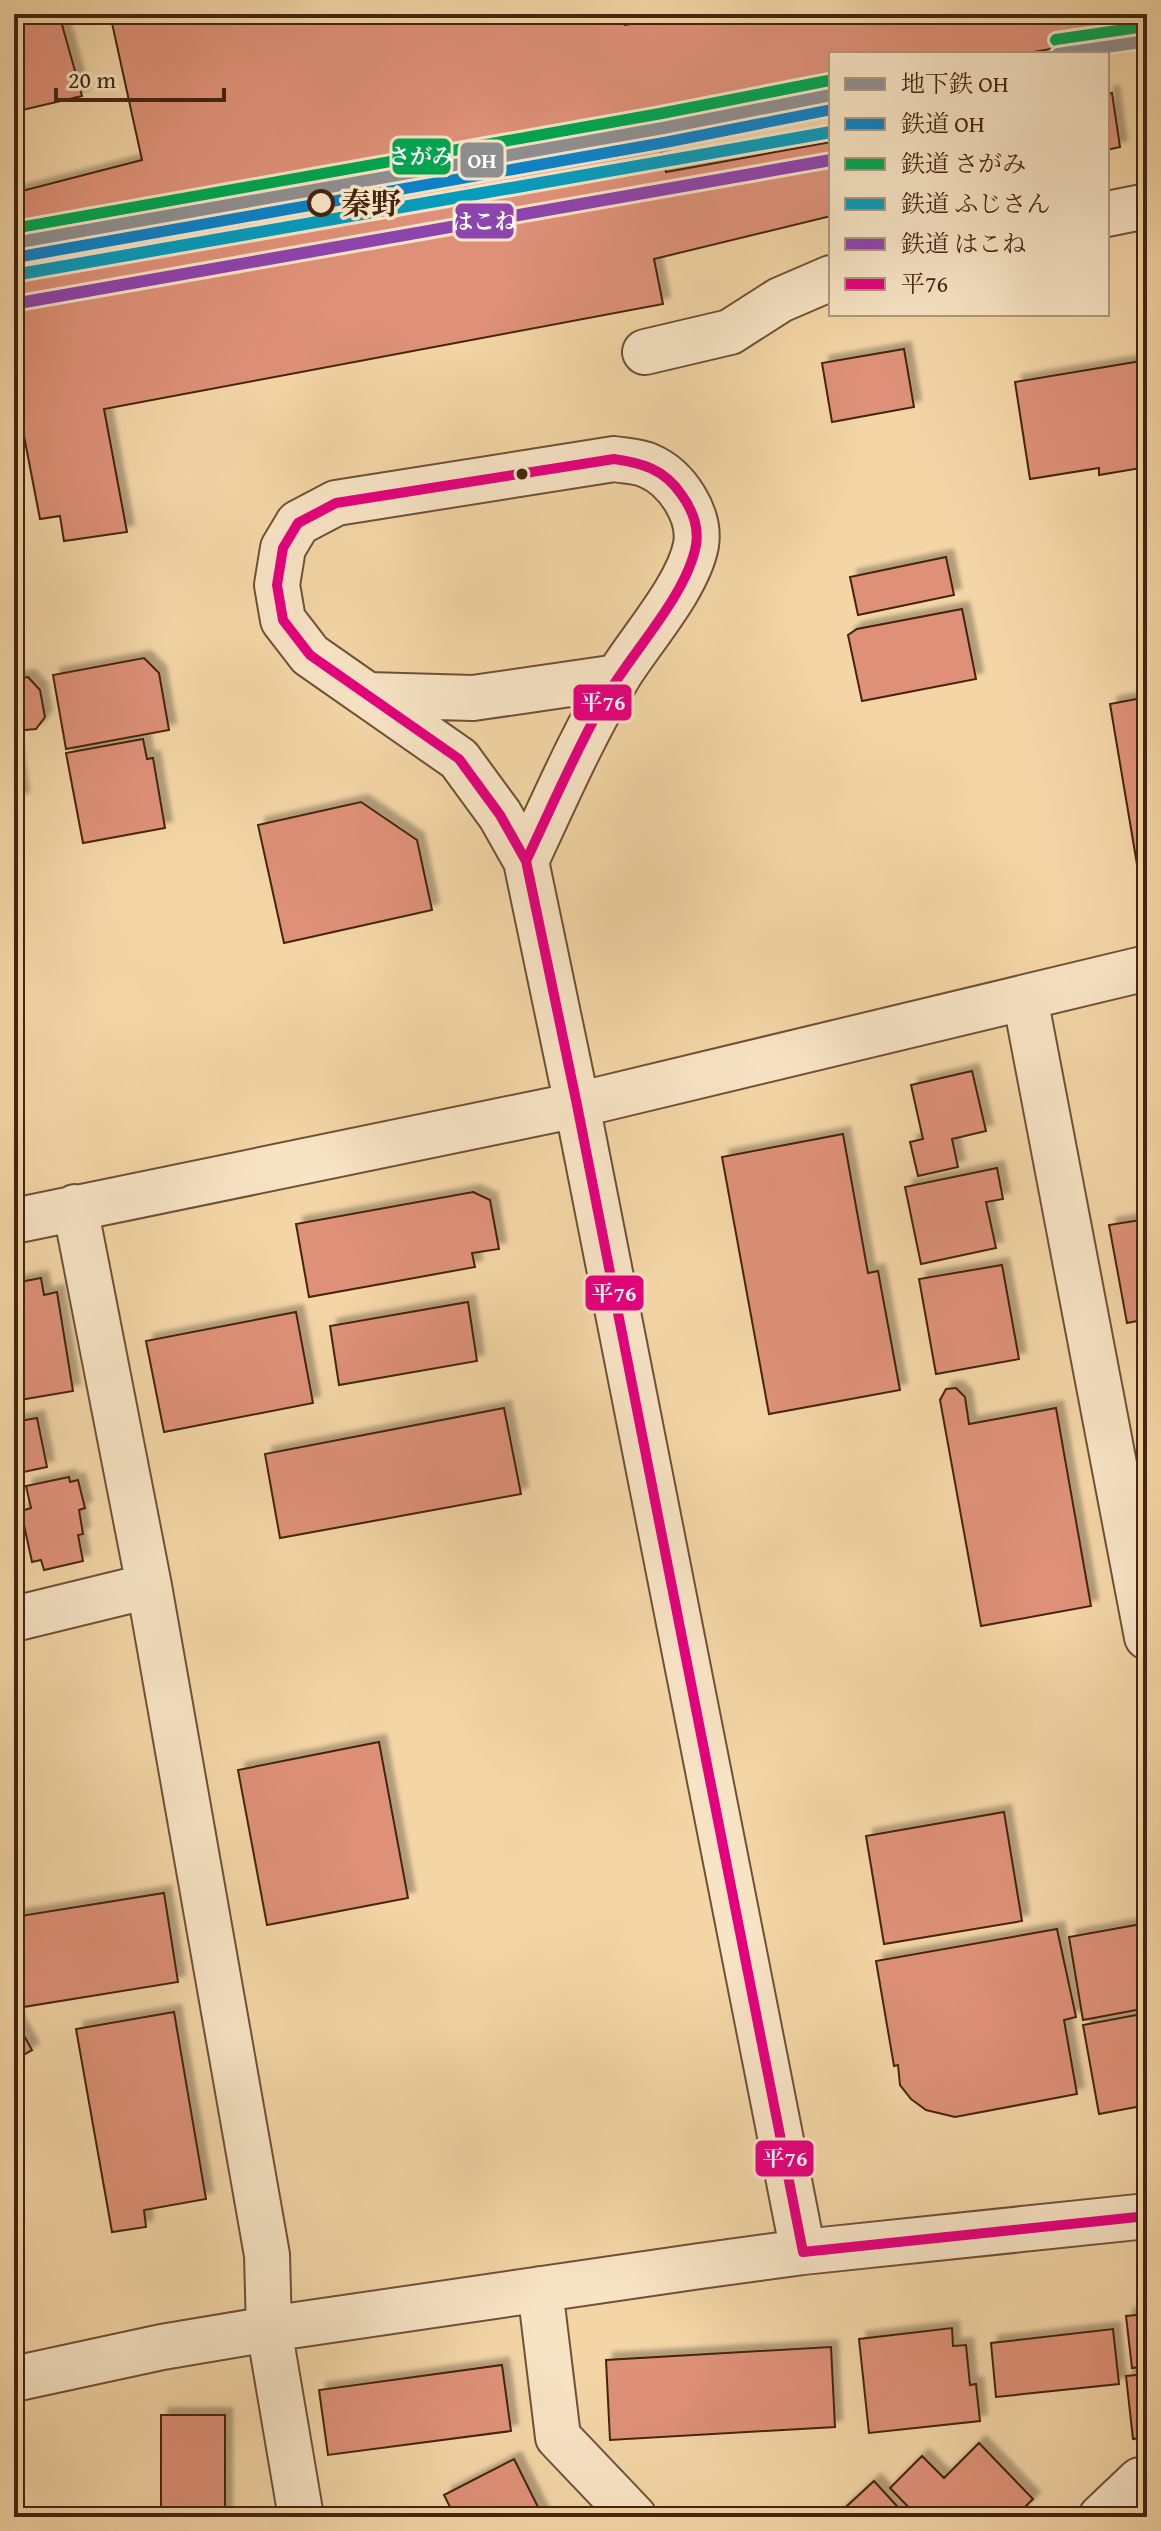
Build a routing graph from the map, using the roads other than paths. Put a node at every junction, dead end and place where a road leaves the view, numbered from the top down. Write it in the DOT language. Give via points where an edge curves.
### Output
graph roads {
  1 [pos="1147,206"];
  2 [pos="1109,214"];
  3 [pos="829,279"];
  4 [pos="645,352"];
  5 [pos="618,677"];
  6 [pos="368,695"];
  7 [pos="526,861"];
  8 [pos="1147,968"];
  9 [pos="1025,998"];
  10 [pos="577,1105"];
  11 [pos="75,1207"];
  12 [pos="14,1221"];
  13 [pos="149,1586"];
  14 [pos="14,1619"];
  15 [pos="1147,1637"];
  16 [pos="1147,2216"];
  17 [pos="803,2252"];
  18 [pos="540,2289"];
  19 [pos="269,2329"];
  20 [pos="14,2379"];
  21 [pos="1147,2479"];
  22 [pos="301,2517"];
  23 [pos="634,2517"];
  24 [pos="1101,2517"];
  1 -- 2 [label="street"];
  3 -- 4 [label="street" via="780,300 730,332"];
  5 -- 6 [label="street" via="473,698"];
  5 -- 6 [label="street" via="687,573 697,542 691,506 670,481 649,466 614,459 336,503 298,523 283,548 277,585 283,620 310,655"];
  5 -- 7 [label="street"];
  6 -- 7 [label="street" via="459,759"];
  7 -- 10 [label="street"];
  8 -- 9 [label="street"];
  9 -- 10 [label="street"];
  9 -- 15 [label="street"];
  10 -- 11 [label="street"];
  10 -- 17 [label="street"];
  11 -- 12 [label="street"];
  11 -- 13 [label="street"];
  13 -- 14 [label="street"];
  13 -- 19 [label="street" via="267,2255"];
  16 -- 17 [label="street"];
  17 -- 18 [label="street"];
  18 -- 19 [label="street"];
  18 -- 23 [label="street" via="558,2437"];
  19 -- 20 [label="street"];
  19 -- 22 [label="street"];
  21 -- 24 [label="street"];
}
